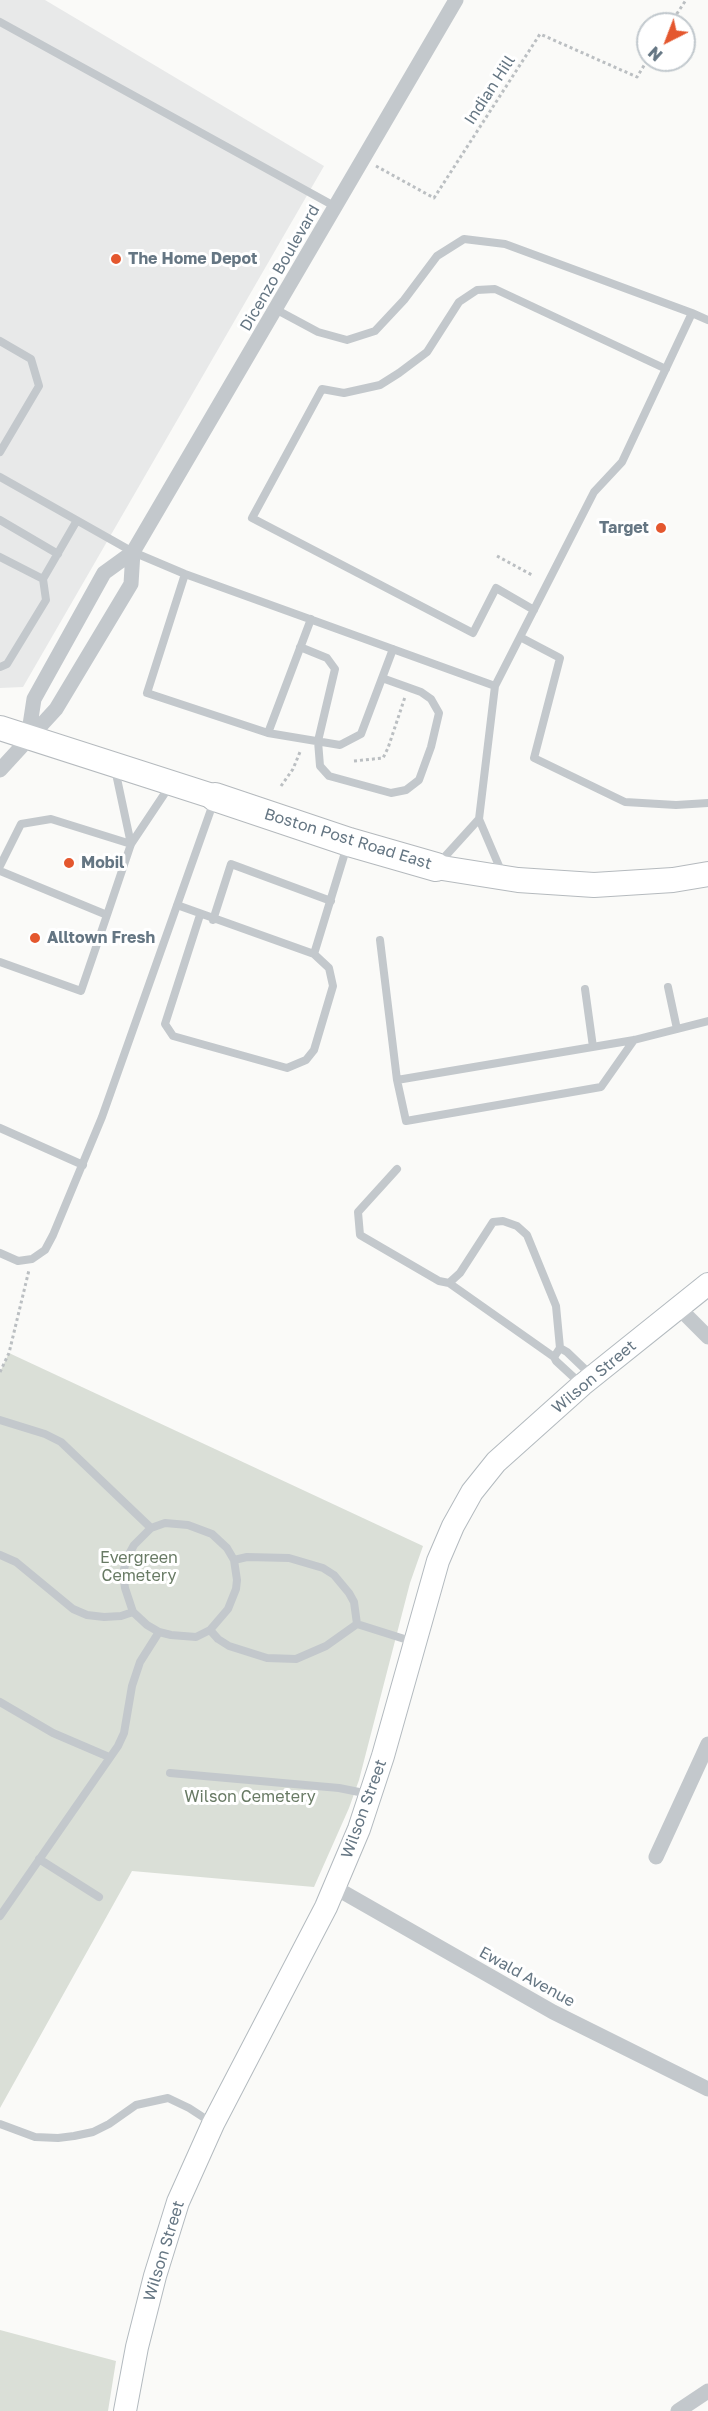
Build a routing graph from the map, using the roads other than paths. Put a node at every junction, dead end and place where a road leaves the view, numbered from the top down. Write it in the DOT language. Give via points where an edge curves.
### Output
graph roads {
  1 [pos="456,0"];
  2 [pos="0,21"];
  3 [pos="336,207"];
  4 [pos="277,310"];
  5 [pos="692,313"];
  6 [pos="708,320"];
  7 [pos="0,341"];
  8 [pos="666,369"];
  9 [pos="0,452"];
  10 [pos="0,477"];
  11 [pos="0,520"];
  12 [pos="76,522"];
  13 [pos="133,552"];
  14 [pos="58,554"];
  15 [pos="0,557"];
  16 [pos="185,574"];
  17 [pos="43,579"];
  18 [pos="534,610"];
  19 [pos="311,619"];
  20 [pos="520,637"];
  21 [pos="300,647"];
  22 [pos="393,649"];
  23 [pos="0,667"];
  24 [pos="382,678"];
  25 [pos="495,686"];
  26 [pos="0,728"];
  27 [pos="268,733"];
  28 [pos="28,738"];
  29 [pos="318,741"];
  30 [pos="114,765"];
  31 [pos="0,770"];
  32 [pos="171,783"];
  33 [pos="215,797"];
  34 [pos="708,803"];
  35 [pos="479,819"];
  36 [pos="349,842"];
  37 [pos="131,844"];
  38 [pos="0,866"];
  39 [pos="436,867"];
  40 [pos="0,871"];
  41 [pos="708,874"];
  42 [pos="504,878"];
  43 [pos="331,901"];
  44 [pos="177,905"];
  45 [pos="107,915"];
  46 [pos="200,915"];
  47 [pos="213,920"];
  48 [pos="380,940"];
  49 [pos="314,954"];
  50 [pos="0,962"];
  51 [pos="668,987"];
  52 [pos="585,989"];
  53 [pos="708,1021"];
  54 [pos="677,1029"];
  55 [pos="634,1040"];
  56 [pos="593,1047"];
  57 [pos="397,1080"];
  58 [pos="0,1128"];
  59 [pos="83,1165"];
  60 [pos="397,1169"];
  61 [pos="0,1253"];
  62 [pos="449,1283"];
  63 [pos="708,1284"];
  64 [pos="678,1307"];
  65 [pos="708,1337"];
  66 [pos="560,1348"];
  67 [pos="554,1357"];
  68 [pos="587,1380"];
  69 [pos="0,1420"];
  70 [pos="151,1528"];
  71 [pos="0,1555"];
  72 [pos="234,1560"];
  73 [pos="133,1612"];
  74 [pos="357,1624"];
  75 [pos="210,1630"];
  76 [pos="159,1632"];
  77 [pos="416,1642"];
  78 [pos="0,1702"];
  79 [pos="708,1744"];
  80 [pos="109,1757"];
  81 [pos="170,1773"];
  82 [pos="371,1795"];
  83 [pos="656,1857"];
  84 [pos="39,1859"];
  85 [pos="334,1887"];
  86 [pos="99,1897"];
  87 [pos="0,1916"];
  88 [pos="708,2089"];
  89 [pos="0,2124"];
  90 [pos="213,2124"];
  91 [pos="708,2391"];
  92 [pos="125,2411"];
  93 [pos="678,2411"];
  1 -- 3 [label="street, Dicenzo Boulevard"];
  2 -- 3 [label="lane"];
  3 -- 4 [label="street, Dicenzo Boulevard"];
  4 -- 5 [label="lane" via="318,332 347,340 375,331 437,256 464,239 505,244"];
  4 -- 13 [label="street, Dicenzo Boulevard"];
  5 -- 6 [label="lane"];
  5 -- 8 [label="lane"];
  7 -- 9 [label="lane" via="31,359 39,386"];
  8 -- 18 [label="lane" via="622,462 594,492"];
  8 -- 18 [label="lane" via="495,289 477,290 459,302 427,352 399,373 380,385 344,393 322,389 252,518 473,633 496,588"];
  10 -- 12 [label="lane"];
  11 -- 14 [label="lane"];
  12 -- 13 [label="lane"];
  12 -- 14 [label="lane"];
  13 -- 16 [label="lane"];
  13 -- 28 [label="street, Dicenzo Boulevard" via="131,584 56,709"];
  13 -- 28 [label="street, Dicenzo Boulevard" via="104,573 34,699"];
  14 -- 17 [label="lane"];
  15 -- 17 [label="lane"];
  16 -- 19 [label="lane"];
  16 -- 27 [label="lane" via="147,693"];
  17 -- 23 [label="lane" via="46,600 7,664"];
  18 -- 20 [label="lane"];
  19 -- 21 [label="lane"];
  19 -- 22 [label="lane"];
  20 -- 25 [label="lane"];
  20 -- 34 [label="lane" via="560,658 534,758 625,802"];
  21 -- 27 [label="lane"];
  21 -- 29 [label="lane" via="327,658 335,669"];
  22 -- 24 [label="lane"];
  22 -- 25 [label="lane"];
  24 -- 29 [label="lane" via="361,734 340,745"];
  24 -- 29 [label="lane" via="421,692 431,699 439,713 419,780 406,790 391,793 329,776 320,765"];
  25 -- 35 [label="lane"];
  26 -- 28 [label="main road, Boston Post Road East"];
  27 -- 29 [label="lane"];
  28 -- 30 [label="main road, Boston Post Road East"];
  28 -- 31 [label="street"];
  30 -- 32 [label="main road, Boston Post Road East"];
  30 -- 37 [label="lane"];
  32 -- 33 [label="main road, Boston Post Road East"];
  32 -- 37 [label="lane"];
  33 -- 36 [label="highway, Boston Post Road East"];
  33 -- 44 [label="lane"];
  35 -- 39 [label="lane"];
  35 -- 42 [label="lane"];
  36 -- 39 [label="highway, Boston Post Road East"];
  36 -- 43 [label="lane"];
  37 -- 38 [label="lane" via="51,819 21,824"];
  37 -- 45 [label="lane"];
  39 -- 42 [label="main road, Boston Post Road East"];
  40 -- 45 [label="lane"];
  41 -- 42 [label="main road, Boston Post Road East" via="594,885"];
  43 -- 47 [label="lane" via="231,864"];
  43 -- 49 [label="lane"];
  44 -- 46 [label="lane"];
  44 -- 59 [label="lane"];
  45 -- 50 [label="lane" via="81,991"];
  46 -- 47 [label="lane"];
  46 -- 49 [label="lane" via="165,1024 173,1036 287,1068 306,1060 315,1050 333,986 329,969"];
  47 -- 49 [label="lane"];
  48 -- 57 [label="lane"];
  51 -- 54 [label="lane"];
  52 -- 56 [label="lane"];
  53 -- 54 [label="lane"];
  54 -- 55 [label="lane"];
  55 -- 56 [label="lane"];
  55 -- 57 [label="lane" via="601,1087 406,1122"];
  56 -- 57 [label="lane"];
  58 -- 59 [label="lane"];
  59 -- 61 [label="lane" via="45,1250 32,1259 18,1261"];
  60 -- 62 [label="lane" via="358,1212 360,1235"];
  62 -- 66 [label="lane" via="460,1273 493,1222 517,1226 527,1235 556,1306"];
  62 -- 67 [label="lane"];
  63 -- 64 [label="street, Wilson Street"];
  64 -- 65 [label="street"];
  64 -- 68 [label="street, Wilson Street"];
  66 -- 67 [label="lane"];
  66 -- 68 [label="lane"];
  67 -- 68 [label="lane"];
  68 -- 77 [label="street, Wilson Street" via="496,1462 472,1492 438,1561"];
  69 -- 70 [label="lane" via="61,1442"];
  70 -- 72 [label="lane" via="165,1523 199,1528 221,1542"];
  70 -- 73 [label="lane" via="134,1545 123,1573"];
  71 -- 73 [label="lane" via="16,1562 73,1609 87,1615 121,1616"];
  72 -- 74 [label="lane" via="289,1558 323,1568 349,1593"];
  72 -- 75 [label="lane" via="237,1580 233,1598"];
  73 -- 76 [label="lane"];
  74 -- 75 [label="lane" via="312,1653 283,1660 245,1653"];
  74 -- 77 [label="lane"];
  75 -- 76 [label="lane" via="196,1637"];
  76 -- 80 [label="lane" via="140,1662 124,1733"];
  77 -- 82 [label="street, Wilson Street"];
  78 -- 80 [label="lane" via="44,1728"];
  79 -- 83 [label="street"];
  80 -- 84 [label="lane"];
  81 -- 82 [label="lane" via="339,1788"];
  82 -- 85 [label="street, Wilson Street"];
  84 -- 86 [label="lane"];
  84 -- 87 [label="lane"];
  85 -- 88 [label="street, Ewald Avenue" via="532,2001"];
  85 -- 90 [label="street, Wilson Street"];
  89 -- 90 [label="lane" via="35,2137 74,2136 109,2124 136,2105 168,2098"];
  90 -- 92 [label="street, Wilson Street" via="165,2238"];
  91 -- 93 [label="street"];
}
